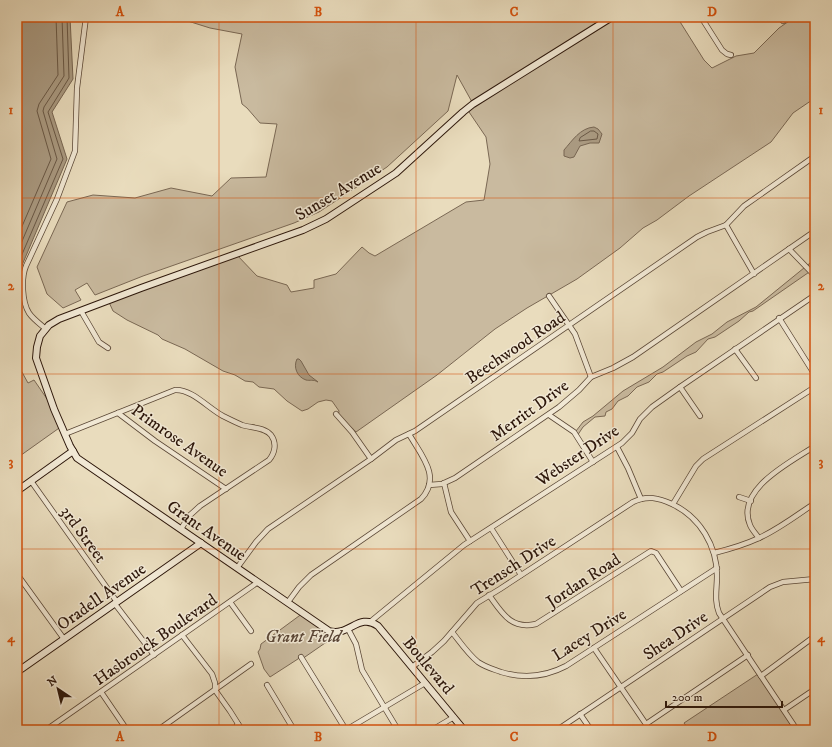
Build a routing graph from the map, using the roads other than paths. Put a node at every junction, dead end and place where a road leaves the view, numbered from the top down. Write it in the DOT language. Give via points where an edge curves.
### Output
graph roads {
  1 [pos="86,17"];
  2 [pos="612,17"];
  3 [pos="708,17"];
  4 [pos="702,18"];
  5 [pos="731,54"];
  6 [pos="815,156"];
  7 [pos="726,225"];
  8 [pos="815,231"];
  9 [pos="789,249"];
  10 [pos="754,274"];
  11 [pos="815,276"];
  12 [pos="815,295"];
  13 [pos="548,296"];
  14 [pos="81,311"];
  15 [pos="779,318"];
  16 [pos="569,325"];
  17 [pos="46,329"];
  18 [pos="108,348"];
  19 [pos="735,349"];
  20 [pos="815,374"];
  21 [pos="591,377"];
  22 [pos="756,378"];
  23 [pos="680,387"];
  24 [pos="815,387"];
  25 [pos="118,413"];
  26 [pos="336,414"];
  27 [pos="548,415"];
  28 [pos="700,416"];
  29 [pos="65,434"];
  30 [pos="409,434"];
  31 [pos="815,446"];
  32 [pos="617,447"];
  33 [pos="73,451"];
  34 [pos="371,459"];
  35 [pos="593,462"];
  36 [pos="30,481"];
  37 [pos="444,483"];
  38 [pos="429,485"];
  39 [pos="226,489"];
  40 [pos="17,491"];
  41 [pos="738,497"];
  42 [pos="641,499"];
  43 [pos="751,501"];
  44 [pos="673,504"];
  45 [pos="813,504"];
  46 [pos="815,510"];
  47 [pos="490,528"];
  48 [pos="181,529"];
  49 [pos="759,538"];
  50 [pos="470,541"];
  51 [pos="201,543"];
  52 [pos="714,553"];
  53 [pos="237,568"];
  54 [pos="717,568"];
  55 [pos="17,574"];
  56 [pos="521,575"];
  57 [pos="815,579"];
  58 [pos="258,582"];
  59 [pos="681,591"];
  60 [pos="489,595"];
  61 [pos="230,602"];
  62 [pos="288,602"];
  63 [pos="116,603"];
  64 [pos="723,619"];
  65 [pos="370,622"];
  66 [pos="348,629"];
  67 [pos="251,631"];
  68 [pos="452,632"];
  69 [pos="182,635"];
  70 [pos="815,636"];
  71 [pos="64,639"];
  72 [pos="594,648"];
  73 [pos="154,655"];
  74 [pos="748,655"];
  75 [pos="301,657"];
  76 [pos="252,664"];
  77 [pos="412,667"];
  78 [pos="17,672"];
  79 [pos="761,676"];
  80 [pos="425,683"];
  81 [pos="267,685"];
  82 [pos="621,687"];
  83 [pos="815,689"];
  84 [pos="215,690"];
  85 [pos="101,692"];
  86 [pos="384,707"];
  87 [pos="784,710"];
  88 [pos="580,714"];
  89 [pos="454,717"];
  90 [pos="238,724"];
  91 [pos="646,724"];
  92 [pos="46,730"];
  93 [pos="126,730"];
  94 [pos="158,730"];
  95 [pos="234,730"];
  96 [pos="242,730"];
  97 [pos="294,730"];
  98 [pos="346,730"];
  99 [pos="398,730"];
  100 [pos="432,730"];
  101 [pos="464,730"];
  102 [pos="557,730"];
  103 [pos="591,730"];
  104 [pos="650,730"];
  105 [pos="797,730"];
  1 -- 17 [label="street" via="77,88 75,150 57,199 23,275 27,310"];
  2 -- 14 [label="street, Sunset Avenue" via="473,104 396,173 322,221"];
  3 -- 4 [label="street"];
  4 -- 5 [label="street" via="722,50"];
  6 -- 7 [label="street, Beechwood Road" via="744,206"];
  7 -- 10 [label="street"];
  7 -- 16 [label="street, Beechwood Road" via="697,238"];
  8 -- 9 [label="street, Merritt Drive"];
  9 -- 10 [label="street, Merritt Drive"];
  9 -- 11 [label="street"];
  10 -- 21 [label="street, Merritt Drive" via="633,357"];
  12 -- 15 [label="street, Webster Drive"];
  13 -- 16 [label="street"];
  14 -- 17 [label="street, Sunset Avenue" via="54,322"];
  14 -- 18 [label="street" via="99,342"];
  15 -- 19 [label="street, Webster Drive"];
  15 -- 20 [label="street"];
  16 -- 21 [label="street" via="579,342"];
  16 -- 30 [label="street, Beechwood Road"];
  17 -- 29 [label="street, Grant Avenue" via="38,341 36,358"];
  19 -- 22 [label="street"];
  19 -- 23 [label="street, Webster Drive"];
  21 -- 27 [label="street, Merritt Drive" via="570,399"];
  23 -- 28 [label="street"];
  23 -- 32 [label="street, Webster Drive" via="646,413 628,438"];
  24 -- 44 [label="street" via="703,459"];
  25 -- 29 [label="street"];
  25 -- 39 [label="street, Primrose Avenue"];
  25 -- 39 [label="street" via="175,390 181,390 232,421 268,432 274,442 272,457"];
  26 -- 34 [label="street"];
  27 -- 35 [label="street" via="573,431"];
  27 -- 37 [label="street, Merritt Drive"];
  29 -- 33 [label="street, Grant Avenue"];
  30 -- 34 [label="street, Beechwood Road" via="396,440"];
  30 -- 38 [label="street" via="429,468"];
  31 -- 43 [label="street" via="765,480 754,492"];
  32 -- 35 [label="street, Webster Drive"];
  32 -- 42 [label="street"];
  33 -- 36 [label="street"];
  33 -- 48 [label="street, Grant Avenue" via="77,458"];
  34 -- 53 [label="street, Beechwood Road" via="268,529"];
  35 -- 47 [label="street, Webster Drive"];
  36 -- 40 [label="street"];
  36 -- 63 [label="street, 3rd Street"];
  37 -- 38 [label="street, Merritt Drive"];
  37 -- 50 [label="street" via="451,512"];
  38 -- 62 [label="street" via="421,499 311,575"];
  39 -- 48 [label="street" via="194,510"];
  41 -- 43 [label="street"];
  42 -- 44 [label="street" via="657,498"];
  42 -- 56 [label="street, Trensch Drive"];
  43 -- 49 [label="street" via="748,519"];
  44 -- 52 [label="street" via="697,523"];
  45 -- 46 [label="street"];
  45 -- 49 [label="street"];
  47 -- 50 [label="street, Webster Drive"];
  47 -- 56 [label="street"];
  48 -- 51 [label="street, Grant Avenue"];
  49 -- 52 [label="street"];
  50 -- 65 [label="street, Webster Drive"];
  51 -- 53 [label="street, Grant Avenue"];
  51 -- 63 [label="street, Oradell Avenue"];
  52 -- 54 [label="street"];
  53 -- 58 [label="street, Grant Avenue"];
  54 -- 59 [label="street, Lacey Drive"];
  54 -- 64 [label="street" via="716,601"];
  55 -- 71 [label="street"];
  56 -- 60 [label="street, Trensch Drive"];
  57 -- 64 [label="street, Shea Drive" via="770,587"];
  58 -- 61 [label="street, Hasbrouck Boulevard"];
  58 -- 62 [label="street, Grant Avenue"];
  59 -- 60 [label="street, Jordan Road" via="656,553 651,551 536,624 522,625 511,621"];
  59 -- 72 [label="street, Lacey Drive"];
  60 -- 68 [label="street, Trensch Drive" via="470,609"];
  61 -- 67 [label="street"];
  61 -- 69 [label="street, Hasbrouck Boulevard"];
  62 -- 66 [label="street, Grant Avenue" via="329,631 338,633"];
  63 -- 71 [label="street, Oradell Avenue"];
  63 -- 73 [label="street, 3rd Street"];
  64 -- 74 [label="street"];
  64 -- 82 [label="street, Shea Drive"];
  65 -- 66 [label="street, Grant Avenue" via="360,622"];
  65 -- 77 [label="street, Boulevard" via="378,626"];
  66 -- 86 [label="street" via="356,644 362,670"];
  68 -- 72 [label="street, Lacey Drive" via="478,662 489,668 516,675 550,673"];
  68 -- 77 [label="street, Trensch Drive"];
  69 -- 73 [label="street, Hasbrouck Boulevard"];
  69 -- 84 [label="street" via="212,674"];
  70 -- 79 [label="street"];
  71 -- 78 [label="street, Oradell Avenue"];
  72 -- 82 [label="street"];
  73 -- 85 [label="street, Hasbrouck Boulevard"];
  74 -- 79 [label="street"];
  74 -- 91 [label="street"];
  75 -- 98 [label="street"];
  76 -- 84 [label="street"];
  77 -- 80 [label="street, Boulevard"];
  79 -- 87 [label="street"];
  80 -- 86 [label="street"];
  80 -- 89 [label="street, Boulevard"];
  81 -- 97 [label="street"];
  82 -- 88 [label="street, Shea Drive"];
  82 -- 91 [label="street"];
  83 -- 87 [label="street"];
  84 -- 90 [label="street"];
  84 -- 94 [label="street"];
  85 -- 92 [label="street, Hasbrouck Boulevard"];
  85 -- 93 [label="street"];
  86 -- 98 [label="street"];
  86 -- 99 [label="street"];
  87 -- 105 [label="street"];
  88 -- 102 [label="street, Shea Drive"];
  88 -- 103 [label="street"];
  89 -- 100 [label="street"];
  89 -- 101 [label="street, Boulevard"];
  90 -- 95 [label="street"];
  90 -- 96 [label="street"];
  91 -- 104 [label="street"];
}
